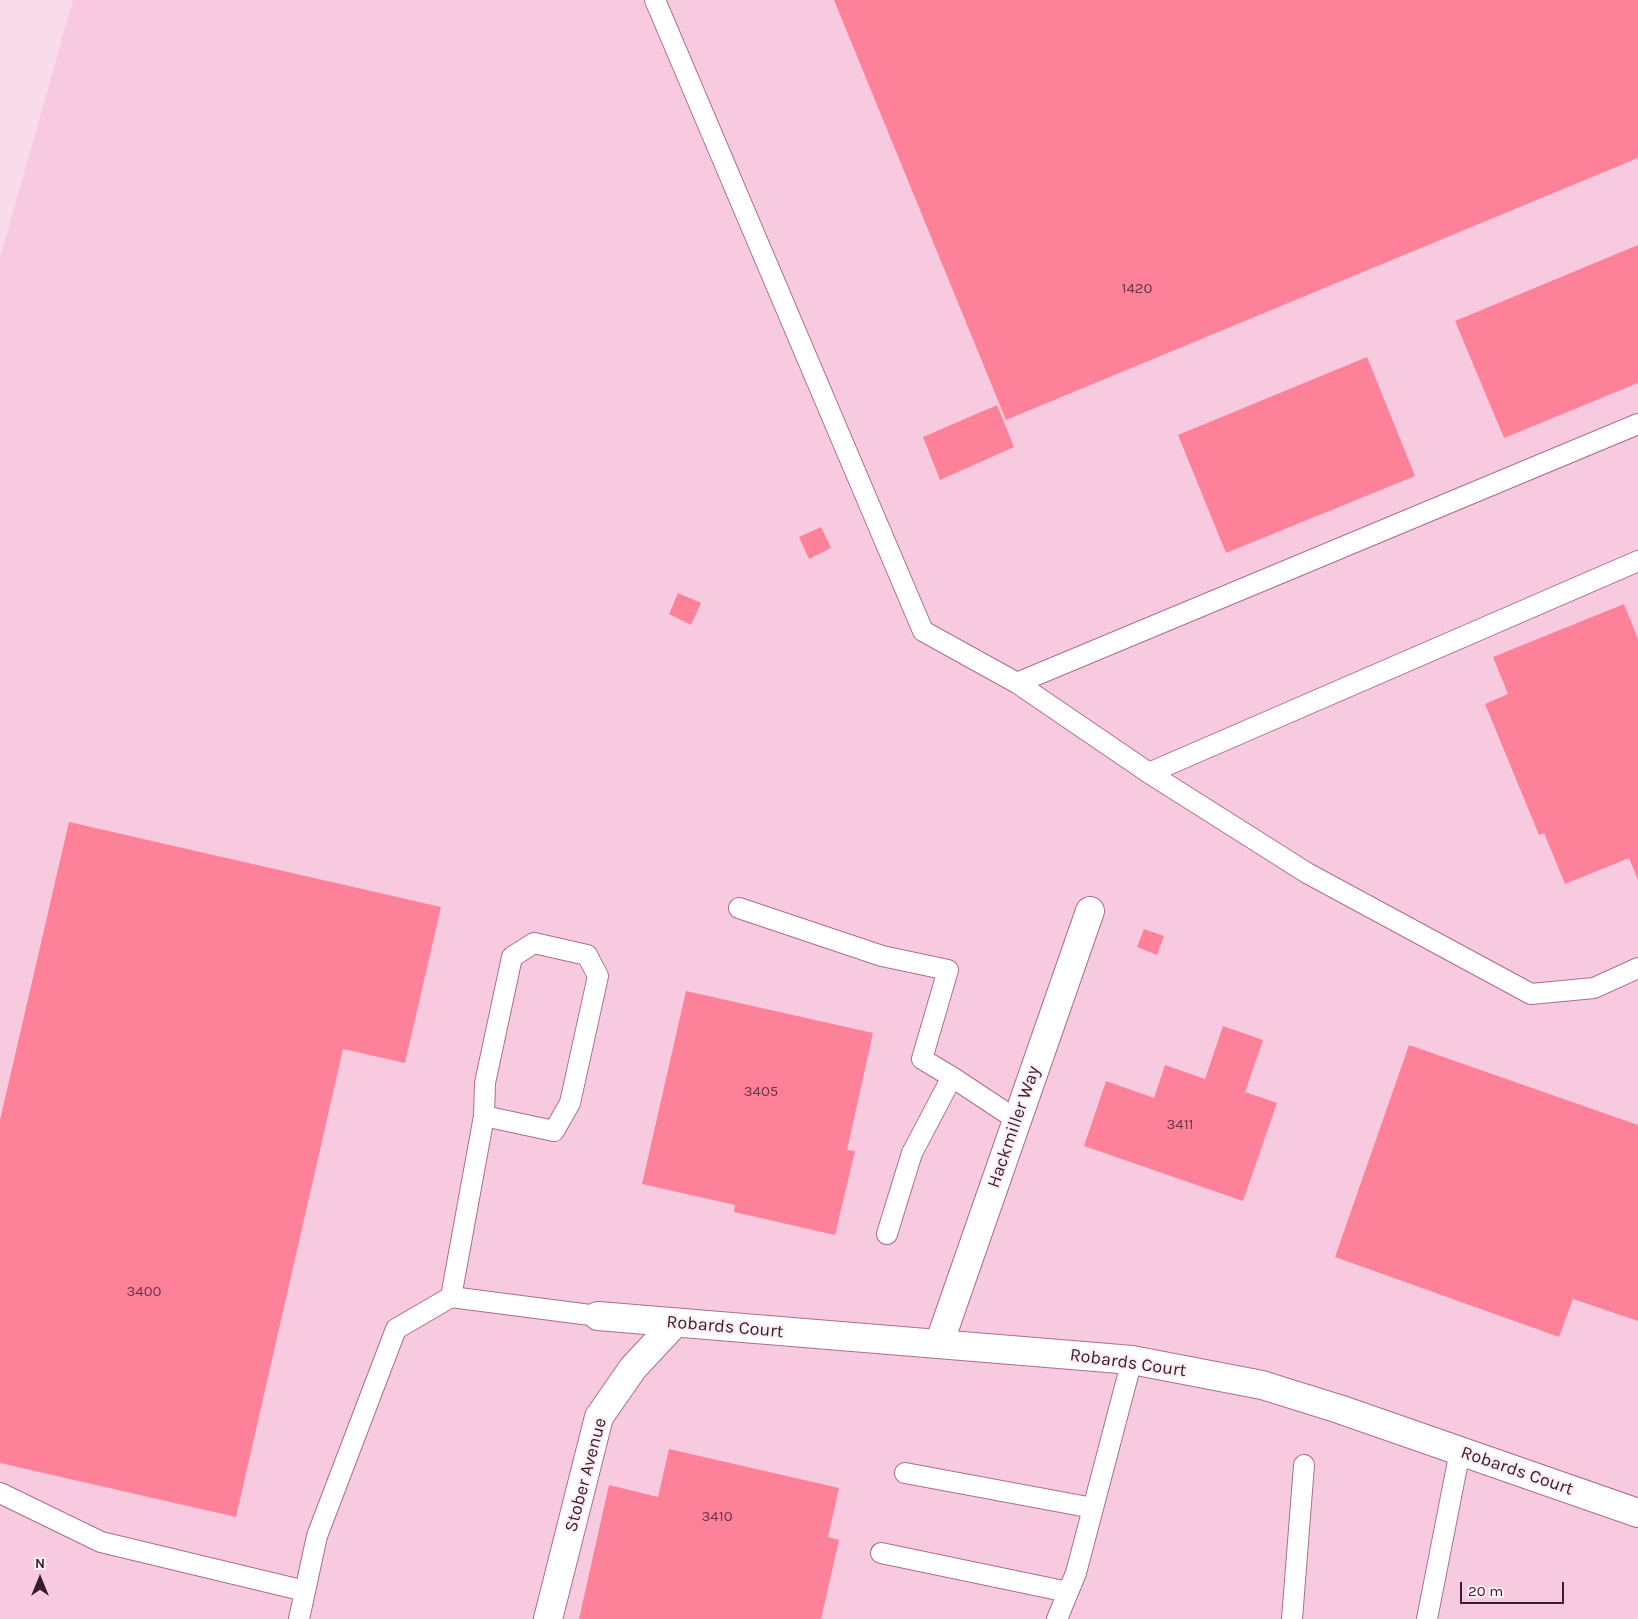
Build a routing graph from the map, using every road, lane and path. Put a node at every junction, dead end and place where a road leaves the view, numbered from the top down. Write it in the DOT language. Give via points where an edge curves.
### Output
graph roads {
  1 [pos="654,0"];
  2 [pos="1638,424"];
  3 [pos="1638,561"];
  4 [pos="1017,683"];
  5 [pos="1149,773"];
  6 [pos="739,908"];
  7 [pos="1090,911"];
  8 [pos="1638,968"];
  9 [pos="952,1077"];
  10 [pos="484,1116"];
  11 [pos="1017,1120"];
  12 [pos="886,1234"];
  13 [pos="451,1297"];
  14 [pos="598,1316"];
  15 [pos="675,1323"];
  16 [pos="939,1344"];
  17 [pos="1132,1360"];
  18 [pos="1460,1451"];
  19 [pos="1304,1465"];
  20 [pos="905,1473"];
  21 [pos="0,1493"];
  22 [pos="1093,1508"];
  23 [pos="1638,1514"];
  24 [pos="882,1553"];
  25 [pos="305,1591"];
  26 [pos="1068,1592"];
  27 [pos="299,1619"];
  28 [pos="548,1619"];
  29 [pos="1057,1619"];
  30 [pos="1292,1619"];
  31 [pos="1427,1619"];
  1 -- 4 [label="lane" via="923,631"];
  2 -- 4 [label="lane"];
  3 -- 5 [label="lane"];
  4 -- 5 [label="lane"];
  5 -- 8 [label="lane" via="1307,873 1531,994 1594,988"];
  6 -- 9 [label="lane" via="882,956 948,970 922,1059"];
  7 -- 11 [label="street, Hackmiller Way"];
  9 -- 11 [label="lane"];
  9 -- 12 [label="lane" via="912,1153"];
  10 -- 10 [label="lane" via="554,1131 570,1103 598,976 587,955 534,943 512,957 485,1083"];
  10 -- 13 [label="lane"];
  11 -- 16 [label="street, Hackmiller Way"];
  13 -- 14 [label="lane"];
  13 -- 25 [label="lane" via="396,1328 316,1536"];
  14 -- 15 [label="street, Robards Court"];
  15 -- 16 [label="street, Robards Court"];
  15 -- 28 [label="street, Stober Avenue" via="633,1368 599,1417"];
  16 -- 17 [label="street, Robards Court"];
  17 -- 18 [label="street, Robards Court" via="1262,1385"];
  17 -- 22 [label="lane"];
  18 -- 23 [label="street, Robards Court"];
  18 -- 31 [label="lane"];
  19 -- 30 [label="lane"];
  20 -- 22 [label="lane"];
  21 -- 25 [label="lane" via="101,1542"];
  22 -- 26 [label="lane"];
  24 -- 26 [label="lane"];
  25 -- 27 [label="lane"];
  26 -- 29 [label="lane"];
}
